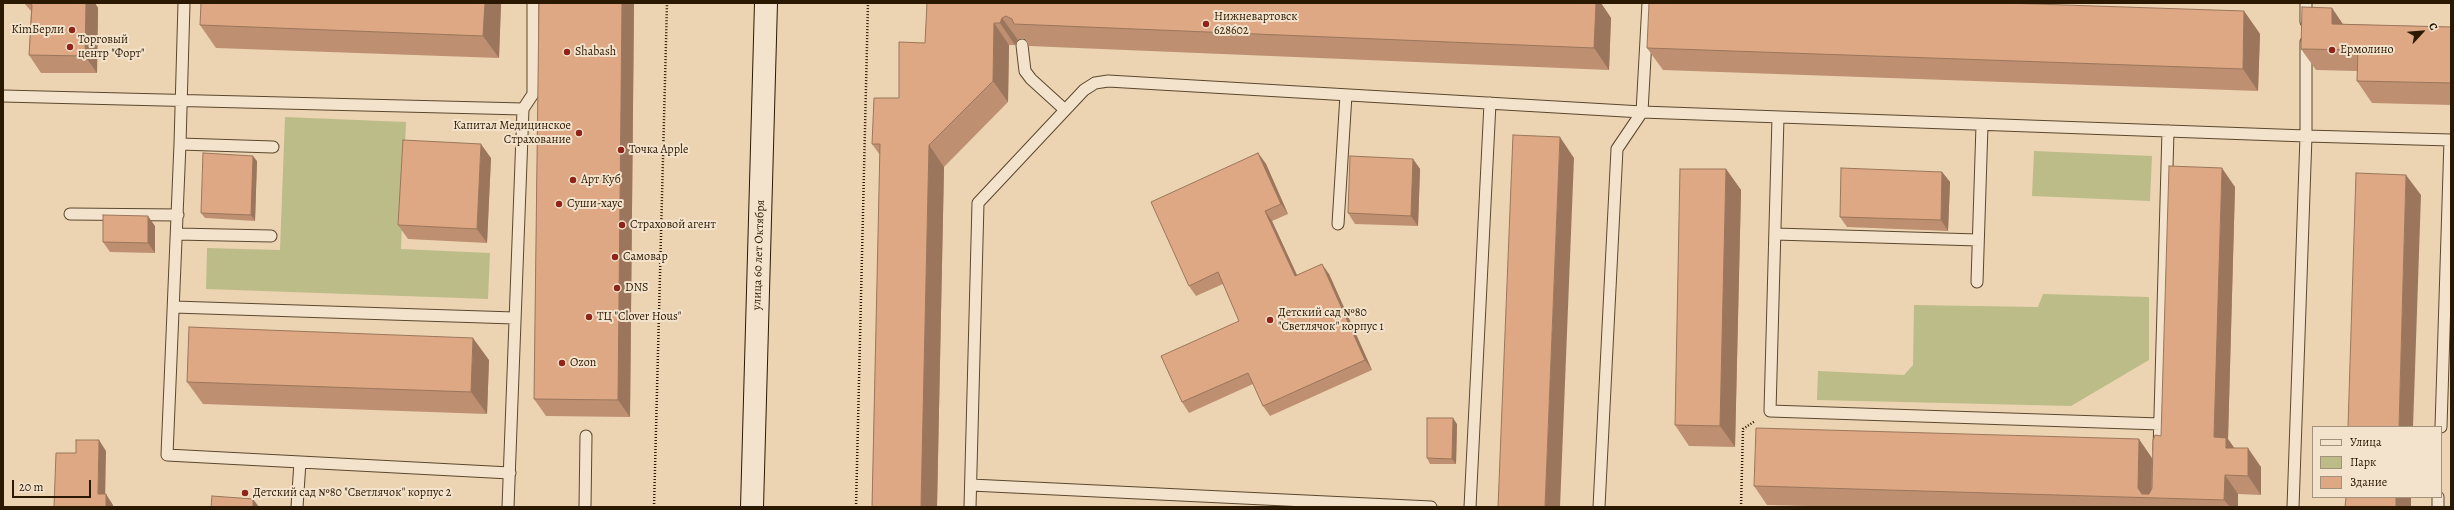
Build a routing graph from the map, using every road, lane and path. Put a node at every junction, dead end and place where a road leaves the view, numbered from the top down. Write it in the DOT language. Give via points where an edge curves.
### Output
graph roads {
  1 [pos="184,3"];
  2 [pos="533,3"];
  3 [pos="667,3"];
  4 [pos="766,3"];
  5 [pos="868,3"];
  6 [pos="1648,3"];
  7 [pos="2306,3"];
  8 [pos="1022,45"];
  9 [pos="1346,95"];
  10 [pos="3,96"];
  11 [pos="182,99"];
  12 [pos="1490,103"];
  13 [pos="523,109"];
  14 [pos="1064,109"];
  15 [pos="1642,112"];
  16 [pos="1778,117"];
  17 [pos="1982,125"];
  18 [pos="2168,131"];
  19 [pos="2306,136"];
  20 [pos="2450,140"];
  21 [pos="180,144"];
  22 [pos="273,147"];
  23 [pos="70,214"];
  24 [pos="178,215"];
  25 [pos="1338,224"];
  26 [pos="177,234"];
  27 [pos="1775,234"];
  28 [pos="271,236"];
  29 [pos="1978,240"];
  30 [pos="1977,282"];
  31 [pos="174,307"];
  32 [pos="514,318"];
  33 [pos="1770,411"];
  34 [pos="2160,424"];
  35 [pos="2441,426"];
  36 [pos="586,436"];
  37 [pos="300,462"];
  38 [pos="2159,462"];
  39 [pos="510,473"];
  40 [pos="970,485"];
  41 [pos="297,507"];
  42 [pos="508,507"];
  43 [pos="585,507"];
  44 [pos="654,507"];
  45 [pos="752,507"];
  46 [pos="856,507"];
  47 [pos="970,507"];
  48 [pos="1431,507"];
  49 [pos="1470,507"];
  50 [pos="1599,507"];
  51 [pos="1741,507"];
  52 [pos="2293,507"];
  1 -- 11 [label="lane"];
  2 -- 13 [label="lane" via="533,94"];
  3 -- 44 [label="path"];
  4 -- 45 [label="main road, улица 60 лет Октября"];
  5 -- 46 [label="path"];
  6 -- 15 [label="lane"];
  7 -- 19 [label="lane"];
  8 -- 14 [label="lane" via="1025,71"];
  9 -- 12 [label="lane"];
  9 -- 14 [label="lane" via="1108,81 1089,86"];
  9 -- 25 [label="lane"];
  10 -- 11 [label="lane"];
  11 -- 13 [label="lane"];
  11 -- 21 [label="lane"];
  12 -- 15 [label="lane"];
  12 -- 49 [label="lane"];
  13 -- 32 [label="lane"];
  14 -- 40 [label="lane" via="978,203"];
  15 -- 16 [label="lane"];
  15 -- 50 [label="lane" via="1617,149"];
  16 -- 17 [label="lane"];
  16 -- 27 [label="lane"];
  17 -- 18 [label="lane"];
  17 -- 29 [label="lane"];
  18 -- 19 [label="lane"];
  18 -- 34 [label="lane"];
  19 -- 20 [label="lane"];
  19 -- 52 [label="lane"];
  20 -- 35 [label="lane"];
  21 -- 22 [label="lane"];
  21 -- 24 [label="lane"];
  23 -- 24 [label="lane"];
  24 -- 26 [label="lane"];
  26 -- 28 [label="lane"];
  26 -- 31 [label="lane"];
  27 -- 29 [label="lane"];
  27 -- 33 [label="lane"];
  29 -- 30 [label="lane"];
  31 -- 32 [label="lane"];
  31 -- 37 [label="lane" via="167,455"];
  32 -- 39 [label="lane"];
  33 -- 34 [label="lane"];
  33 -- 51 [label="path" via="1743,429"];
  34 -- 38 [label="lane"];
  36 -- 43 [label="lane"];
  37 -- 39 [label="lane"];
  37 -- 41 [label="lane"];
  39 -- 42 [label="lane"];
  40 -- 47 [label="lane"];
  40 -- 48 [label="lane"];
}
